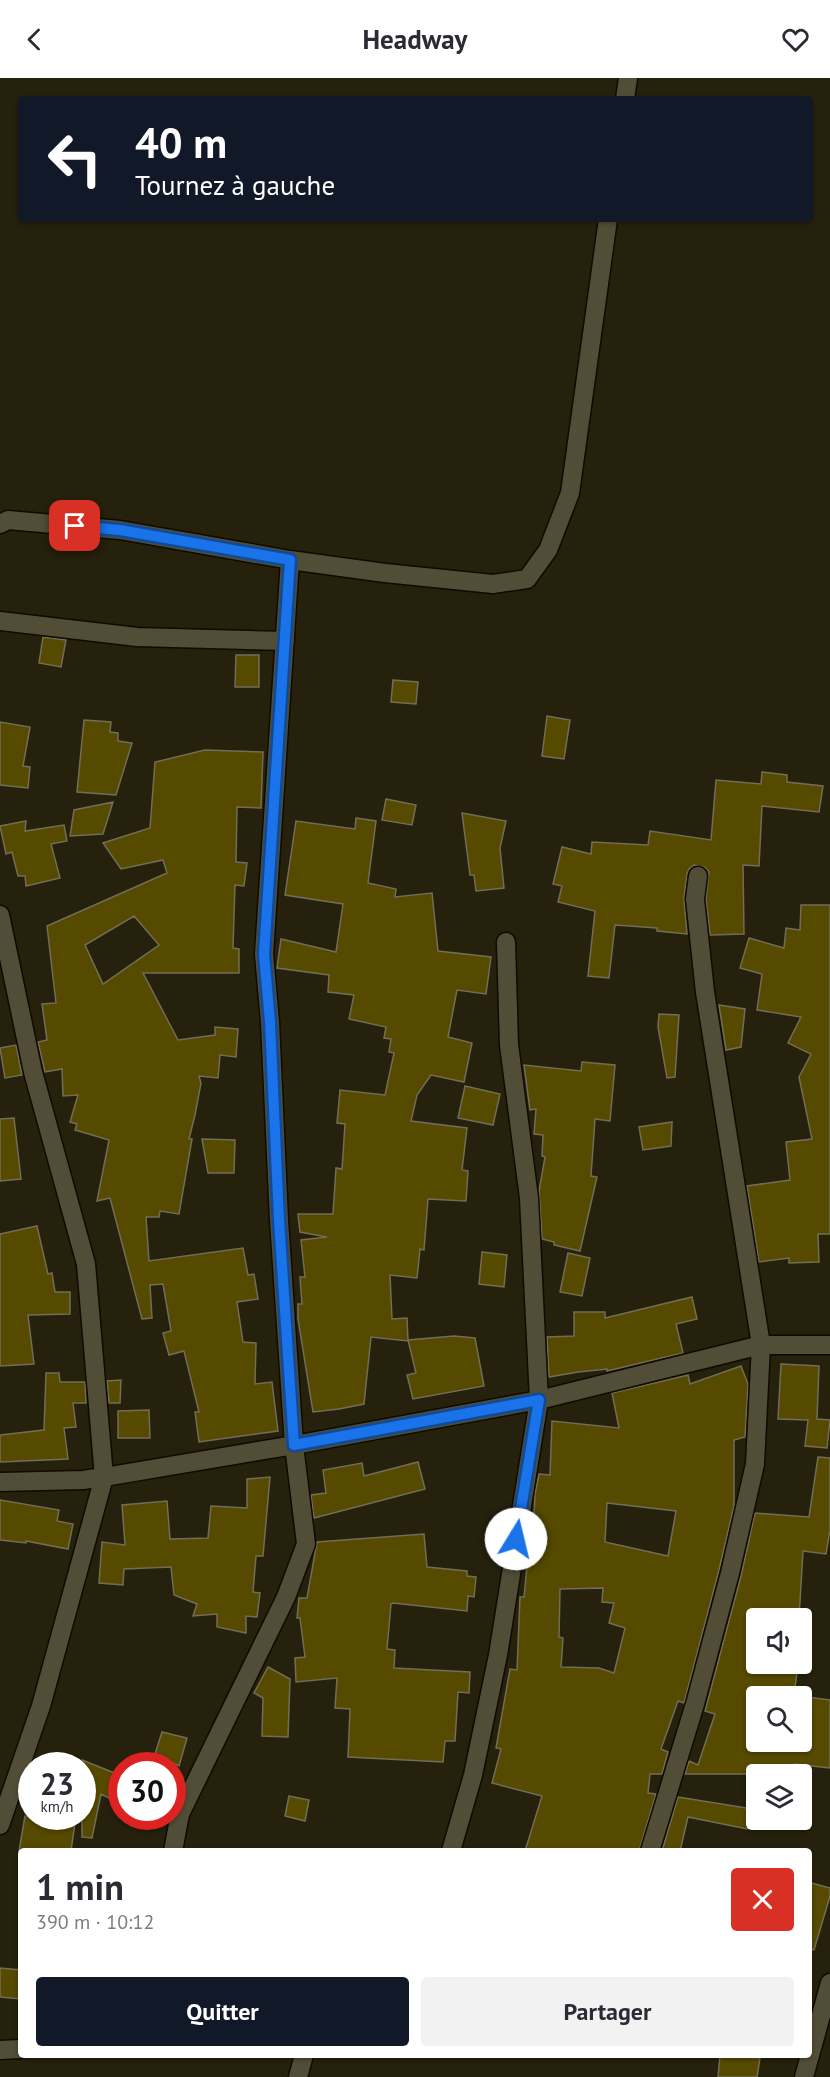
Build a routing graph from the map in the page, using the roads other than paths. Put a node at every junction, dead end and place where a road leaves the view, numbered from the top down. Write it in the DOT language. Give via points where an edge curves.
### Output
graph roads {
  1 [pos="628,78"];
  2 [pos="625,96"];
  3 [pos="608,222"];
  4 [pos="0,524"];
  5 [pos="290,560"];
  6 [pos="0,621"];
  7 [pos="285,641"];
  8 [pos="698,876"];
  9 [pos="0,915"];
  10 [pos="506,942"];
  11 [pos="761,1345"];
  12 [pos="830,1345"];
  13 [pos="539,1400"];
  14 [pos="294,1445"];
  15 [pos="104,1477"];
  16 [pos="0,1482"];
  17 [pos="0,1825"];
  18 [pos="174,1848"];
  19 [pos="452,1848"];
  20 [pos="651,1848"];
  21 [pos="830,1983"];
  22 [pos="818,2033"];
  23 [pos="18,2049"];
  24 [pos="0,2050"];
  25 [pos="812,2052"];
  26 [pos="303,2058"];
  27 [pos="810,2058"];
  28 [pos="298,2077"];
  29 [pos="804,2077"];
  1 -- 2 [label="street"];
  3 -- 5 [label="street" via="570,494 548,550 527,579 493,584"];
  4 -- 5 [label="street" via="8,520 120,530"];
  5 -- 7 [label="street"];
  6 -- 7 [label="street" via="137,637"];
  7 -- 14 [label="street" via="264,954"];
  8 -- 11 [label="street" via="695,899 705,992"];
  9 -- 15 [label="street" via="33,1072 86,1263"];
  10 -- 13 [label="street" via="509,1045 529,1198"];
  11 -- 12 [label="street"];
  11 -- 13 [label="street"];
  11 -- 20 [label="street" via="755,1464 695,1704"];
  13 -- 14 [label="street"];
  13 -- 19 [label="street" via="498,1655"];
  14 -- 15 [label="street"];
  14 -- 18 [label="street" via="306,1544 286,1597 180,1814"];
  15 -- 16 [label="street"];
  15 -- 17 [label="street" via="41,1706"];
  21 -- 22 [label="street"];
  22 -- 25 [label="street"];
  23 -- 24 [label="street"];
  26 -- 28 [label="street"];
  27 -- 29 [label="street"];
}
